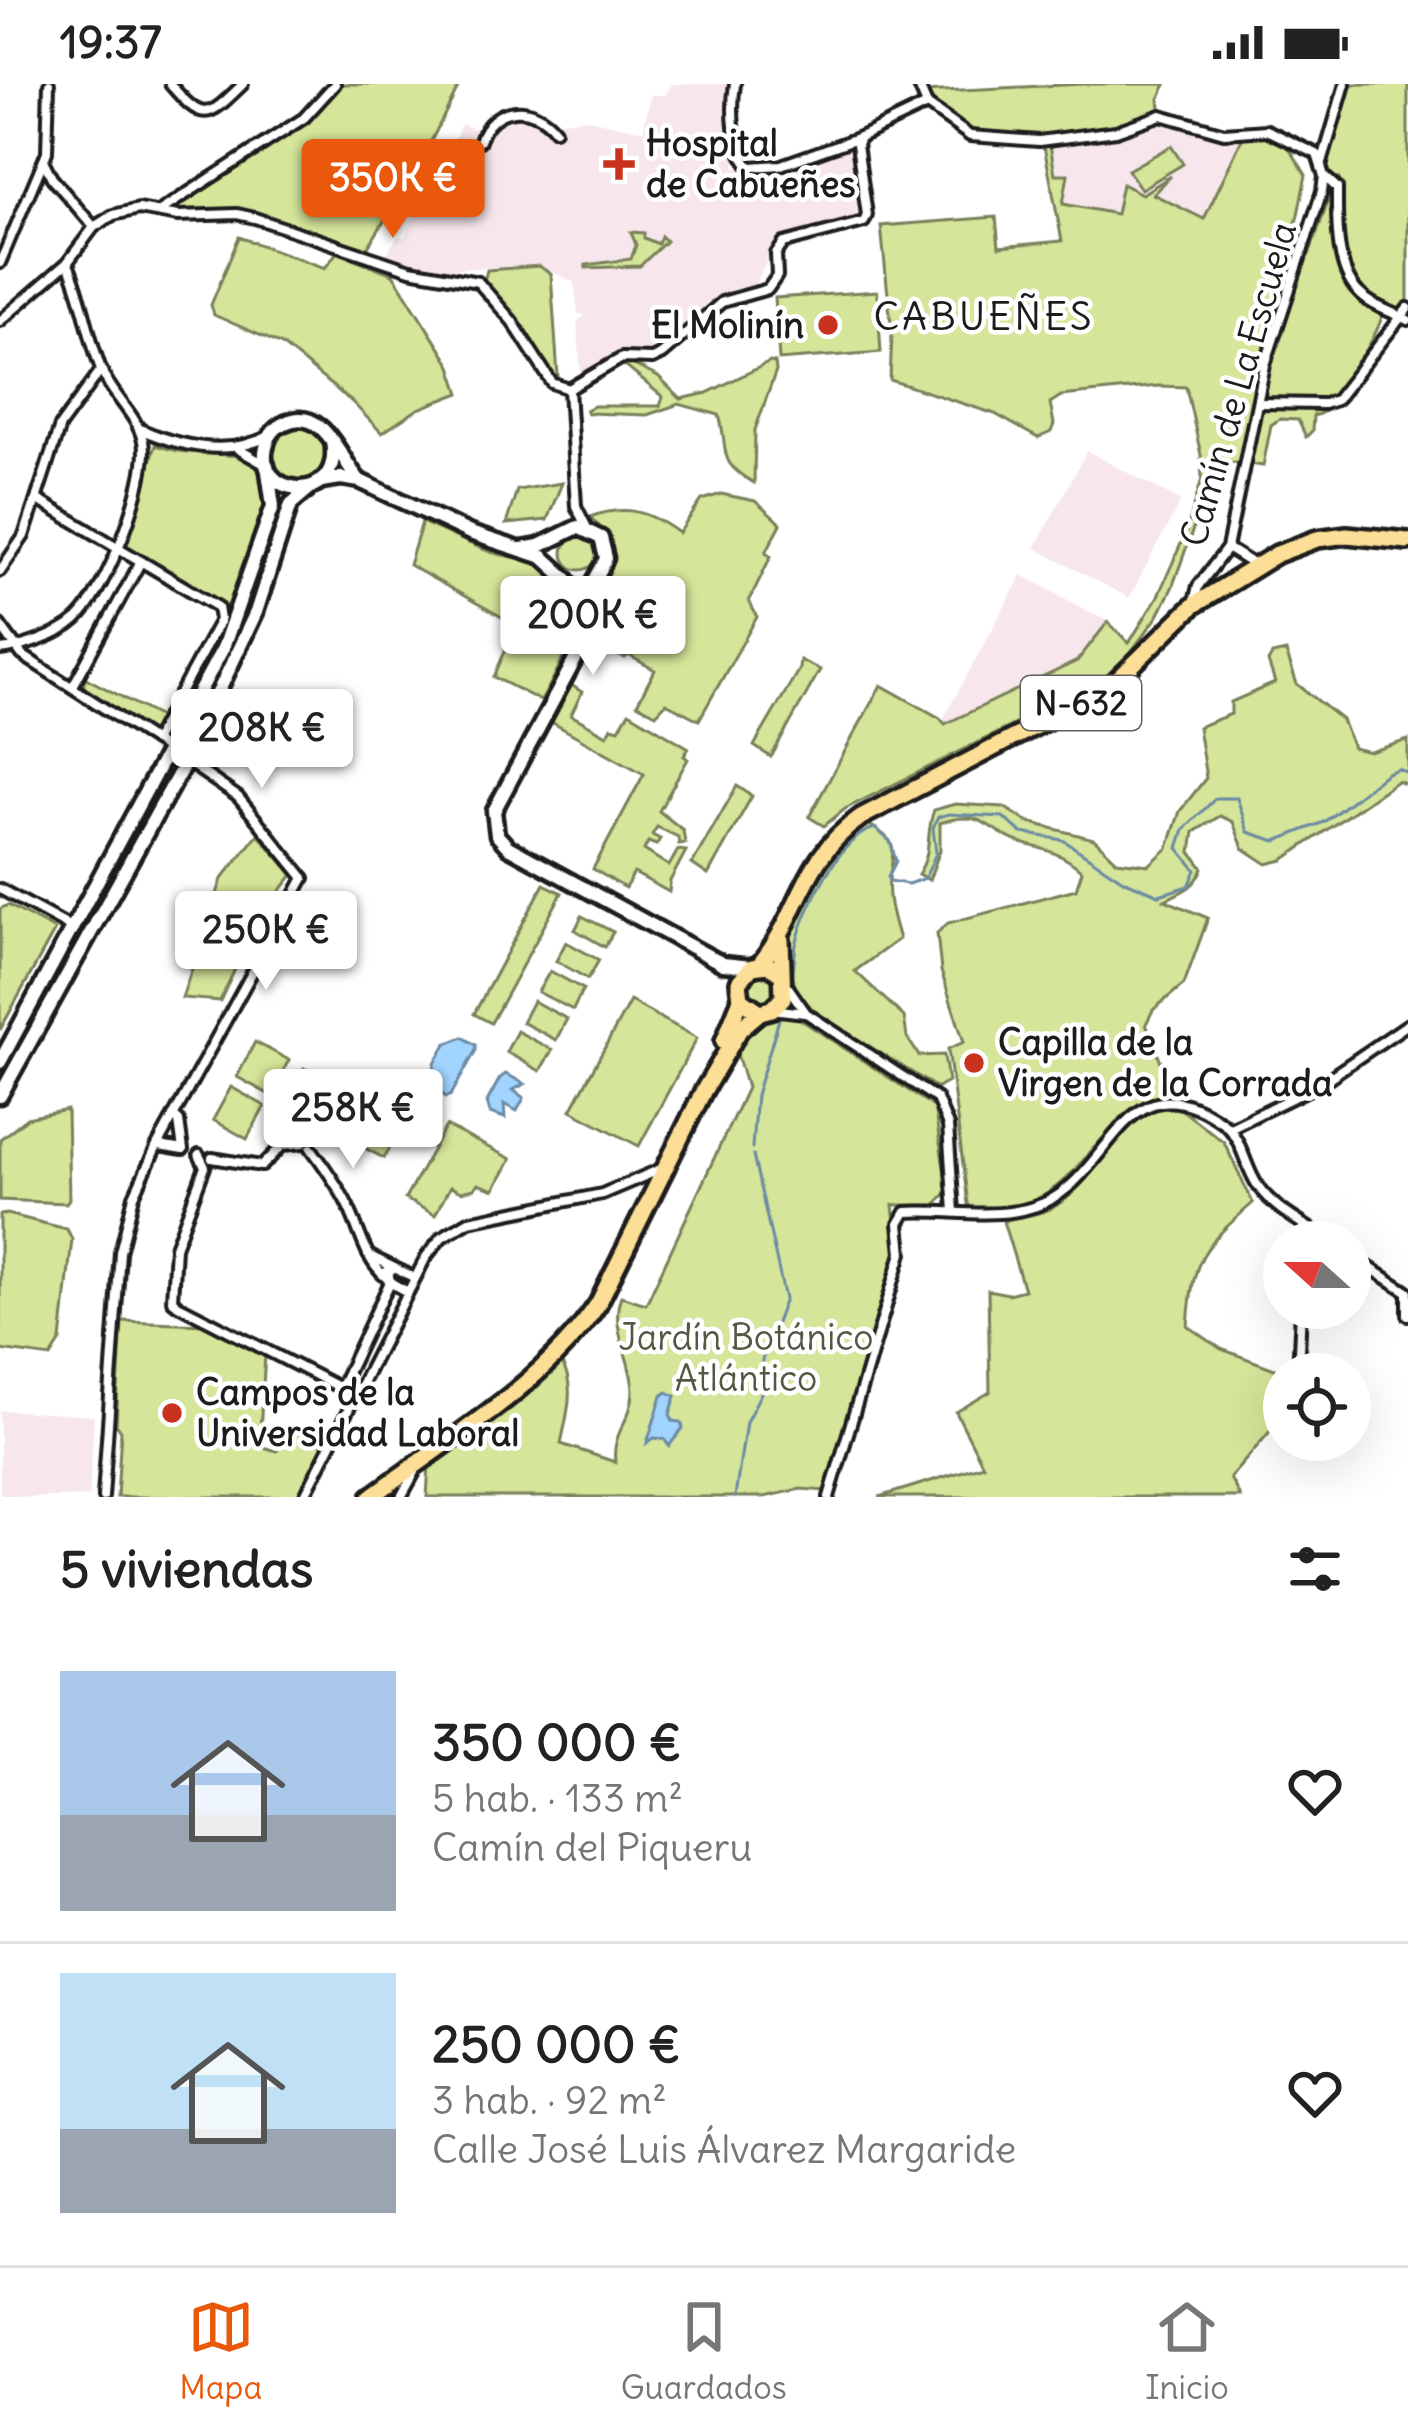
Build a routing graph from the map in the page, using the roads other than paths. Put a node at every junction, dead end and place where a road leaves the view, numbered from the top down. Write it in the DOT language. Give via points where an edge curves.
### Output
graph roads {
  1 [pos="49,84"];
  2 [pos="170,84"];
  3 [pos="243,84"];
  4 [pos="335,84"];
  5 [pos="735,84"];
  6 [pos="918,84"];
  7 [pos="1345,84"];
  8 [pos="927,105"];
  9 [pos="555,130"];
  10 [pos="860,136"];
  11 [pos="481,140"];
  12 [pos="43,161"];
  13 [pos="1322,164"];
  14 [pos="1324,176"];
  15 [pos="161,211"];
  16 [pos="94,227"];
  17 [pos="0,263"];
  18 [pos="67,263"];
  19 [pos="1406,315"];
  20 [pos="0,321"];
  21 [pos="101,370"];
  22 [pos="569,388"];
  23 [pos="1258,403"];
  24 [pos="139,428"];
  25 [pos="270,435"];
  26 [pos="332,441"];
  27 [pos="236,448"];
  28 [pos="267,465"];
  29 [pos="360,481"];
  30 [pos="316,484"];
  31 [pos="38,500"];
  32 [pos="577,506"];
  33 [pos="588,529"];
  34 [pos="564,533"];
  35 [pos="1408,541"];
  36 [pos="119,546"];
  37 [pos="1227,548"];
  38 [pos="522,549"];
  39 [pos="141,561"];
  40 [pos="555,566"];
  41 [pos="1256,566"];
  42 [pos="0,571"];
  43 [pos="601,571"];
  44 [pos="567,579"];
  45 [pos="1195,605"];
  46 [pos="585,606"];
  47 [pos="1,630"];
  48 [pos="5,652"];
  49 [pos="73,686"];
  50 [pos="154,741"];
  51 [pos="171,752"];
  52 [pos="186,761"];
  53 [pos="0,889"];
  54 [pos="784,924"];
  55 [pos="73,929"];
  56 [pos="723,964"];
  57 [pos="756,966"];
  58 [pos="783,977"];
  59 [pos="739,994"];
  60 [pos="766,1011"];
  61 [pos="806,1013"];
  62 [pos="1408,1024"];
  63 [pos="0,1062"];
  64 [pos="704,1090"];
  65 [pos="0,1096"];
  66 [pos="173,1116"];
  67 [pos="1230,1128"];
  68 [pos="178,1131"];
  69 [pos="157,1146"];
  70 [pos="199,1155"];
  71 [pos="212,1158"];
  72 [pos="666,1166"];
  73 [pos="954,1212"];
  74 [pos="1300,1221"];
  75 [pos="364,1252"];
  76 [pos="395,1268"];
  77 [pos="1371,1268"];
  78 [pos="415,1279"];
  79 [pos="390,1282"];
  80 [pos="408,1292"];
  81 [pos="1408,1292"];
  82 [pos="1408,1315"];
  83 [pos="422,1460"];
  84 [pos="378,1496"];
  85 [pos="403,1496"];
  86 [pos="104,1497"];
  87 [pos="304,1497"];
  88 [pos="829,1497"];
  1 -- 12 [label="street"];
  2 -- 3 [label="street" via="205,114"];
  4 -- 15 [label="street" via="304,118"];
  5 -- 10 [label="street" via="737,139 750,167 781,165"];
  6 -- 8 [label="street"];
  7 -- 13 [label="street"];
  8 -- 10 [label="street"];
  8 -- 13 [label="street" via="982,137 1077,137 1161,115 1224,134 1267,130"];
  9 -- 11 [label="street" via="541,116 512,111 488,124"];
  10 -- 22 [label="street" via="864,222 784,243 768,289 722,302 652,359 622,358"];
  12 -- 16 [label="street"];
  12 -- 17 [label="street"];
  13 -- 14 [label="street, Camín de La Escuela"];
  14 -- 19 [label="street" via="1336,188 1352,284 1369,301"];
  14 -- 23 [label="street, Camín de La Escuela"];
  15 -- 16 [label="street" via="113,215"];
  15 -- 22 [label="street" via="238,214 410,270 478,281 552,383"];
  16 -- 18 [label="street"];
  18 -- 20 [label="street"];
  18 -- 21 [label="street"];
  19 -- 23 [label="street" via="1336,400"];
  21 -- 24 [label="street"];
  21 -- 31 [label="street" via="60,427"];
  22 -- 32 [label="street"];
  23 -- 37 [label="street, Camín de La Escuela"];
  24 -- 27 [label="street" via="175,444"];
  24 -- 36 [label="street" via="145,468"];
  25 -- 26 [label="street" via="306,420"];
  25 -- 27 [label="street"];
  25 -- 28 [label="street"];
  26 -- 29 [label="street"];
  26 -- 30 [label="street" via="335,458"];
  27 -- 28 [label="street"];
  28 -- 30 [label="street" via="279,482"];
  28 -- 51 [label="street" via="273,506 256,562"];
  29 -- 30 [label="street"];
  29 -- 38 [label="street"];
  30 -- 52 [label="street" via="291,504 256,612"];
  31 -- 36 [label="street"];
  31 -- 42 [label="street"];
  32 -- 33 [label="street"];
  32 -- 34 [label="street"];
  33 -- 34 [label="street"];
  33 -- 43 [label="street" via="605,546"];
  34 -- 38 [label="street"];
  34 -- 40 [label="street" via="552,554"];
  35 -- 41 [label="highway, N-632" via="1331,537"];
  36 -- 39 [label="street"];
  36 -- 48 [label="street" via="72,624"];
  37 -- 41 [label="street"];
  37 -- 45 [label="street, Camín de La Escuela" via="1198,586"];
  38 -- 40 [label="street"];
  39 -- 49 [label="street"];
  39 -- 50 [label="street" via="221,613"];
  40 -- 44 [label="street"];
  41 -- 45 [label="highway, N-632"];
  43 -- 44 [label="street"];
  43 -- 46 [label="street"];
  44 -- 46 [label="street"];
  45 -- 54 [label="highway, N-632" via="1109,688 844,829 808,872"];
  46 -- 56 [label="street" via="586,635 494,811 494,828 499,839"];
  47 -- 48 [label="street"];
  48 -- 49 [label="street"];
  49 -- 50 [label="street"];
  50 -- 51 [label="street"];
  51 -- 55 [label="street"];
  52 -- 65 [label="street"];
  52 -- 66 [label="street" via="238,797 304,878"];
  53 -- 55 [label="street"];
  54 -- 57 [label="highway, N-632"];
  54 -- 58 [label="highway, N-632"];
  55 -- 63 [label="street"];
  56 -- 57 [label="street"];
  56 -- 59 [label="street"];
  57 -- 58 [label="highway"];
  57 -- 59 [label="highway" via="741,976"];
  58 -- 60 [label="highway, N-632" via="783,998"];
  58 -- 61 [label="street"];
  59 -- 60 [label="highway"];
  59 -- 64 [label="highway, N-632"];
  60 -- 61 [label="street"];
  60 -- 64 [label="highway, N-632" via="740,1029"];
  61 -- 73 [label="street" via="937,1099 948,1126"];
  62 -- 67 [label="street" via="1320,1084"];
  64 -- 72 [label="highway, N-632"];
  66 -- 68 [label="street"];
  66 -- 69 [label="street"];
  67 -- 73 [label="street" via="1182,1101 1160,1102 1122,1123 1073,1183 1041,1204 1003,1214"];
  67 -- 74 [label="street" via="1268,1198"];
  68 -- 69 [label="street"];
  68 -- 69 [label="street" via="183,1150"];
  69 -- 86 [label="street" via="120,1252"];
  70 -- 79 [label="street" via="206,1167 172,1265 178,1305 340,1388"];
  71 -- 75 [label="street" via="262,1166 283,1145 307,1146 349,1208"];
  72 -- 78 [label="street" via="602,1194 454,1227"];
  72 -- 83 [label="highway, N-632" via="580,1331"];
  73 -- 88 [label="street" via="901,1217 902,1253"];
  75 -- 76 [label="street"];
  75 -- 79 [label="street"];
  76 -- 78 [label="street"];
  76 -- 79 [label="street" via="386,1275"];
  77 -- 81 [label="street"];
  78 -- 80 [label="street"];
  79 -- 80 [label="street"];
  80 -- 87 [label="street"];
  81 -- 82 [label="street"];
  83 -- 84 [label="highway, N-632"];
  83 -- 85 [label="street"];
}
